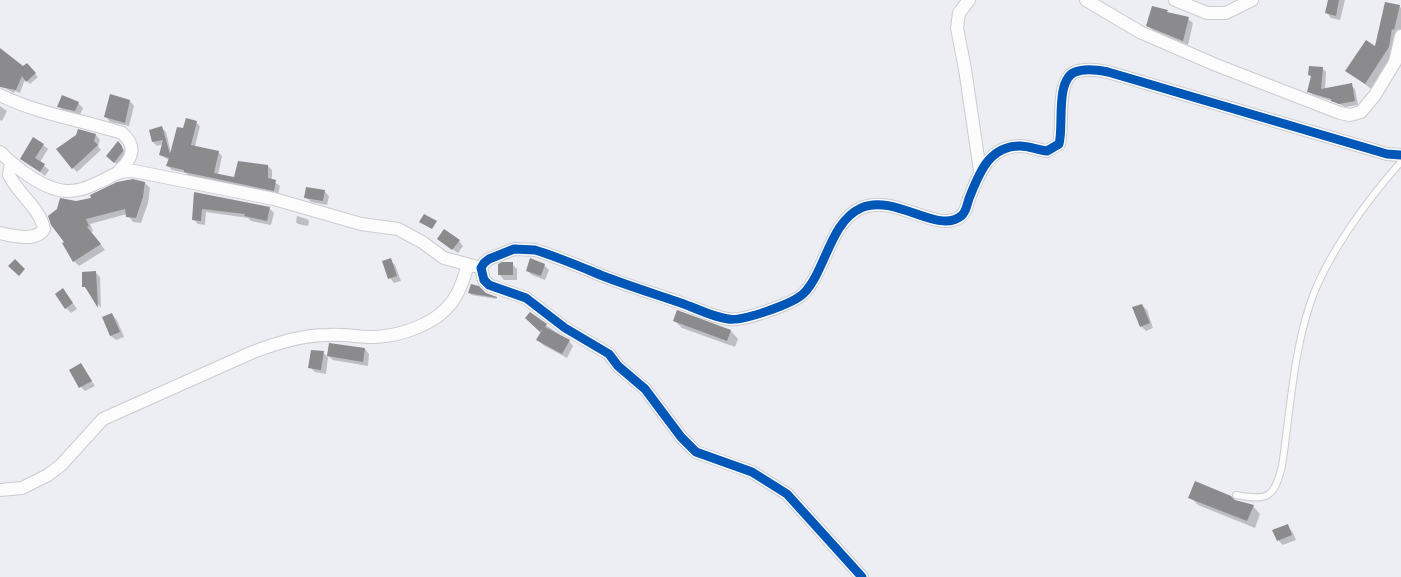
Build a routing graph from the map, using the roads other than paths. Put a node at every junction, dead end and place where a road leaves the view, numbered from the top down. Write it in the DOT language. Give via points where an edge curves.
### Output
graph roads {
  1 [pos="969,0"];
  2 [pos="1086,0"];
  3 [pos="1175,0"];
  4 [pos="1252,0"];
  5 [pos="1401,36"];
  6 [pos="0,95"];
  7 [pos="0,152"];
  8 [pos="1401,156"];
  9 [pos="1401,162"];
  10 [pos="11,163"];
  11 [pos="119,171"];
  12 [pos="980,171"];
  13 [pos="0,233"];
  14 [pos="468,265"];
  15 [pos="481,268"];
  16 [pos="0,490"];
  17 [pos="1236,495"];
  18 [pos="862,577"];
  1 -- 12 [label="street" via="959,13 957,28"];
  2 -- 5 [label="street" via="1140,32 1194,56 1350,116 1361,112 1375,95 1395,62"];
  3 -- 4 [label="street" via="1207,13 1226,13"];
  6 -- 11 [label="street" via="24,107 122,133 130,140 132,149"];
  7 -- 10 [label="street"];
  8 -- 12 [label="street" via="1089,69 1073,72 1066,79 1059,144 1047,151 1022,146 1004,148 987,160"];
  9 -- 17 [label="lane" via="1349,230 1310,303 1278,486 1264,497"];
  10 -- 11 [label="street" via="48,185 67,191 95,184"];
  10 -- 13 [label="street" via="9,175 33,206 44,229 38,235 16,237"];
  11 -- 14 [label="street" via="274,199 361,224 398,229 444,258"];
  12 -- 15 [label="street" via="964,214 954,221 938,221 889,205 859,209 841,226 816,278 801,297 730,320 535,250 514,249"];
  14 -- 15 [label="street"];
  14 -- 16 [label="street" via="454,300 432,320 391,335 301,337 252,352 103,419 48,475 22,488"];
  15 -- 18 [label="street" via="489,285 526,298 565,328 609,354 645,389 696,452 775,484 811,518"];
}
